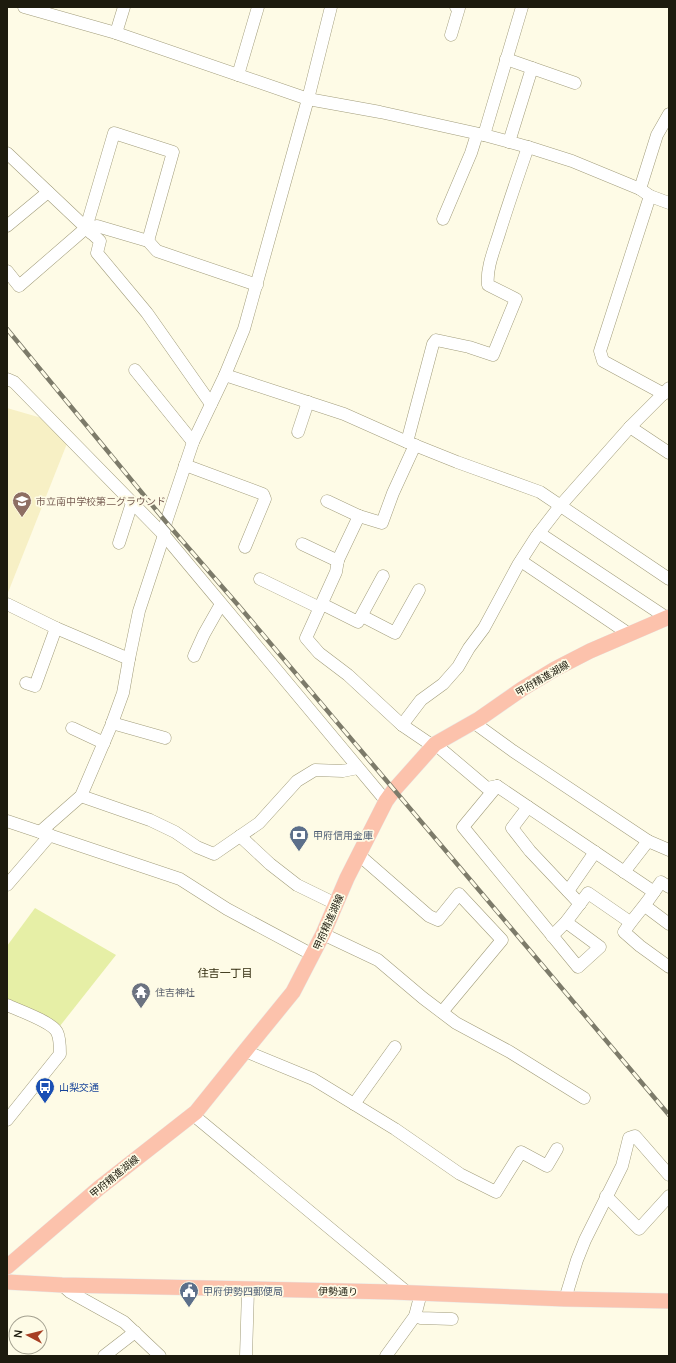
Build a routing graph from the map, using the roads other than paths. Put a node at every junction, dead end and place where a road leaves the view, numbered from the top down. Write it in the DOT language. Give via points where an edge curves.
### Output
graph roads {
  1 [pos="24,7"];
  2 [pos="124,7"];
  3 [pos="258,7"];
  4 [pos="331,7"];
  5 [pos="456,7"];
  6 [pos="522,7"];
  7 [pos="57,11"];
  8 [pos="116,33"];
  9 [pos="451,35"];
  10 [pos="506,60"];
  11 [pos="532,68"];
  12 [pos="238,75"];
  13 [pos="575,83"];
  14 [pos="308,99"];
  15 [pos="669,114"];
  16 [pos="481,134"];
  17 [pos="509,142"];
  18 [pos="528,147"];
  19 [pos="7,153"];
  20 [pos="48,192"];
  21 [pos="645,193"];
  22 [pos="669,203"];
  23 [pos="443,219"];
  24 [pos="7,226"];
  25 [pos="89,230"];
  26 [pos="148,241"];
  27 [pos="7,271"];
  28 [pos="257,284"];
  29 [pos="134,370"];
  30 [pos="225,375"];
  31 [pos="7,379"];
  32 [pos="666,391"];
  33 [pos="308,402"];
  34 [pos="211,404"];
  35 [pos="630,427"];
  36 [pos="298,432"];
  37 [pos="193,442"];
  38 [pos="411,444"];
  39 [pos="669,453"];
  40 [pos="185,465"];
  41 [pos="327,501"];
  42 [pos="132,503"];
  43 [pos="560,506"];
  44 [pos="359,516"];
  45 [pos="539,533"];
  46 [pos="164,535"];
  47 [pos="119,543"];
  48 [pos="302,544"];
  49 [pos="245,547"];
  50 [pos="338,561"];
  51 [pos="521,561"];
  52 [pos="383,576"];
  53 [pos="260,579"];
  54 [pos="669,579"];
  55 [pos="419,590"];
  56 [pos="7,604"];
  57 [pos="221,604"];
  58 [pos="321,606"];
  59 [pos="362,616"];
  60 [pos="668,618"];
  61 [pos="56,628"];
  62 [pos="630,634"];
  63 [pos="194,656"];
  64 [pos="129,659"];
  65 [pos="26,683"];
  66 [pos="473,722"];
  67 [pos="112,723"];
  68 [pos="402,725"];
  69 [pos="72,728"];
  70 [pos="165,738"];
  71 [pos="104,743"];
  72 [pos="434,745"];
  73 [pos="358,768"];
  74 [pos="497,786"];
  75 [pos="81,796"];
  76 [pos="386,801"];
  77 [pos="528,807"];
  78 [pos="7,821"];
  79 [pos="45,834"];
  80 [pos="240,836"];
  81 [pos="648,841"];
  82 [pos="669,850"];
  83 [pos="595,852"];
  84 [pos="359,855"];
  85 [pos="624,872"];
  86 [pos="7,885"];
  87 [pos="669,887"];
  88 [pos="568,891"];
  89 [pos="654,892"];
  90 [pos="336,904"];
  91 [pos="580,904"];
  92 [pos="644,906"];
  93 [pos="566,922"];
  94 [pos="630,922"];
  95 [pos="669,924"];
  96 [pos="323,934"];
  97 [pos="552,936"];
  98 [pos="313,955"];
  99 [pos="669,967"];
  100 [pos="7,1005"];
  101 [pos="442,1012"];
  102 [pos="394,1046"];
  103 [pos="245,1051"];
  104 [pos="584,1098"];
  105 [pos="354,1104"];
  106 [pos="192,1114"];
  107 [pos="7,1120"];
  108 [pos="557,1149"];
  109 [pos="669,1175"];
  110 [pos="606,1196"];
  111 [pos="669,1196"];
  112 [pos="7,1267"];
  113 [pos="7,1282"];
  114 [pos="62,1285"];
  115 [pos="248,1290"];
  116 [pos="415,1293"];
  117 [pos="565,1299"];
  118 [pos="669,1301"];
  119 [pos="415,1316"];
  120 [pos="452,1319"];
  121 [pos="134,1332"];
  122 [pos="389,1355"];
  123 [pos="104,1356"];
  124 [pos="160,1356"];
  125 [pos="246,1356"];
  1 -- 7 [label="street"];
  2 -- 8 [label="street"];
  3 -- 12 [label="street"];
  4 -- 14 [label="street"];
  5 -- 9 [label="street" via="459,8"];
  6 -- 10 [label="street"];
  7 -- 8 [label="street"];
  8 -- 12 [label="street"];
  10 -- 11 [label="street"];
  10 -- 16 [label="street"];
  11 -- 13 [label="street"];
  11 -- 17 [label="street"];
  12 -- 14 [label="street"];
  14 -- 16 [label="street"];
  14 -- 28 [label="street"];
  15 -- 21 [label="street" via="657,135"];
  16 -- 17 [label="street"];
  16 -- 23 [label="street"];
  17 -- 18 [label="street"];
  18 -- 21 [label="street" via="572,161"];
  18 -- 38 [label="street" via="510,197 487,277 488,285 516,299 493,355 436,340 433,344"];
  19 -- 20 [label="street"];
  20 -- 24 [label="street"];
  20 -- 25 [label="street"];
  21 -- 22 [label="street"];
  21 -- 32 [label="street" via="600,351 603,361"];
  25 -- 26 [label="street" via="97,226"];
  25 -- 26 [label="street" via="114,133 173,152"];
  25 -- 27 [label="street" via="19,286"];
  25 -- 34 [label="street" via="100,241 97,253 147,313"];
  26 -- 28 [label="street" via="157,251"];
  28 -- 30 [label="street" via="244,329"];
  29 -- 37 [label="street"];
  30 -- 33 [label="street"];
  30 -- 34 [label="street"];
  31 -- 42 [label="street" via="14,382"];
  32 -- 35 [label="street"];
  33 -- 36 [label="street"];
  33 -- 38 [label="street" via="344,414"];
  34 -- 37 [label="street"];
  35 -- 39 [label="street"];
  35 -- 43 [label="street"];
  37 -- 40 [label="street"];
  38 -- 43 [label="street" via="540,492"];
  38 -- 44 [label="street" via="382,523"];
  40 -- 46 [label="street"];
  40 -- 49 [label="street" via="263,494 265,499"];
  41 -- 44 [label="street"];
  42 -- 46 [label="street"];
  42 -- 47 [label="street"];
  43 -- 45 [label="street"];
  43 -- 54 [label="street"];
  44 -- 50 [label="street"];
  45 -- 51 [label="street"];
  45 -- 60 [label="street"];
  46 -- 57 [label="street"];
  46 -- 64 [label="street" via="139,611"];
  48 -- 50 [label="street"];
  50 -- 58 [label="street" via="336,572"];
  51 -- 62 [label="street"];
  51 -- 68 [label="street" via="484,628 458,667 443,684 421,700"];
  52 -- 59 [label="street"];
  53 -- 58 [label="street"];
  55 -- 59 [label="street" via="395,634"];
  56 -- 61 [label="street"];
  57 -- 63 [label="street"];
  57 -- 73 [label="street"];
  58 -- 59 [label="street" via="358,622"];
  58 -- 68 [label="street" via="306,638 319,653 348,675"];
  60 -- 62 [label="main road, 甲府精進湖線"];
  61 -- 64 [label="street"];
  61 -- 65 [label="street" via="35,686"];
  62 -- 66 [label="main road, 甲府精進湖線" via="555,669"];
  64 -- 67 [label="street" via="123,693"];
  66 -- 72 [label="main road, 甲府精進湖線"];
  66 -- 81 [label="street"];
  67 -- 70 [label="street"];
  67 -- 71 [label="street"];
  68 -- 72 [label="street"];
  69 -- 71 [label="street"];
  71 -- 75 [label="street"];
  72 -- 74 [label="street" via="487,788"];
  72 -- 76 [label="main road, 甲府精進湖線"];
  73 -- 76 [label="street"];
  73 -- 80 [label="street" via="343,771 316,770 297,781 259,823"];
  74 -- 77 [label="street"];
  74 -- 97 [label="street" via="463,827"];
  75 -- 79 [label="street"];
  75 -- 80 [label="street" via="150,820 214,854"];
  76 -- 84 [label="main road, 甲府精進湖線"];
  77 -- 83 [label="street"];
  77 -- 88 [label="street" via="512,828"];
  78 -- 79 [label="street"];
  79 -- 86 [label="street"];
  79 -- 98 [label="street" via="180,879 227,910"];
  80 -- 90 [label="street" via="297,885"];
  81 -- 82 [label="street"];
  81 -- 85 [label="street"];
  83 -- 85 [label="street"];
  83 -- 88 [label="street"];
  84 -- 90 [label="main road, 甲府精進湖線"];
  84 -- 101 [label="street" via="429,916 438,920 459,894 502,940"];
  85 -- 89 [label="street"];
  87 -- 89 [label="street" via="661,882"];
  88 -- 91 [label="street"];
  89 -- 92 [label="street"];
  90 -- 96 [label="main road, 甲府精進湖線"];
  91 -- 93 [label="street"];
  91 -- 94 [label="street" via="588,893"];
  92 -- 94 [label="street"];
  92 -- 95 [label="street"];
  93 -- 97 [label="street"];
  93 -- 97 [label="street" via="600,947 578,967"];
  94 -- 99 [label="street" via="624,932"];
  96 -- 98 [label="main road, 甲府精進湖線"];
  96 -- 101 [label="street" via="378,960"];
  98 -- 103 [label="main road, 甲府精進湖線" via="293,992"];
  100 -- 107 [label="street" via="44,1022 56,1031 60,1054"];
  101 -- 104 [label="street" via="456,1023 510,1052"];
  102 -- 105 [label="street"];
  103 -- 105 [label="street" via="313,1079"];
  103 -- 106 [label="main road, 甲府精進湖線"];
  105 -- 108 [label="street" via="460,1174 496,1192 520,1152 547,1166"];
  106 -- 112 [label="main road, 甲府精進湖線" via="98,1188"];
  106 -- 116 [label="street"];
  109 -- 110 [label="street" via="635,1136 629,1138 622,1166"];
  110 -- 111 [label="street" via="639,1229"];
  110 -- 117 [label="street" via="577,1260"];
  113 -- 114 [label="main road, 伊勢通り"];
  114 -- 115 [label="main road, 伊勢通り"];
  114 -- 121 [label="street" via="124,1322"];
  115 -- 116 [label="main road, 伊勢通り"];
  115 -- 125 [label="street"];
  116 -- 117 [label="main road, 伊勢通り"];
  116 -- 119 [label="street"];
  117 -- 118 [label="main road, 伊勢通り"];
  119 -- 120 [label="street"];
  119 -- 122 [label="street"];
  121 -- 123 [label="street"];
  121 -- 124 [label="street"];
}
